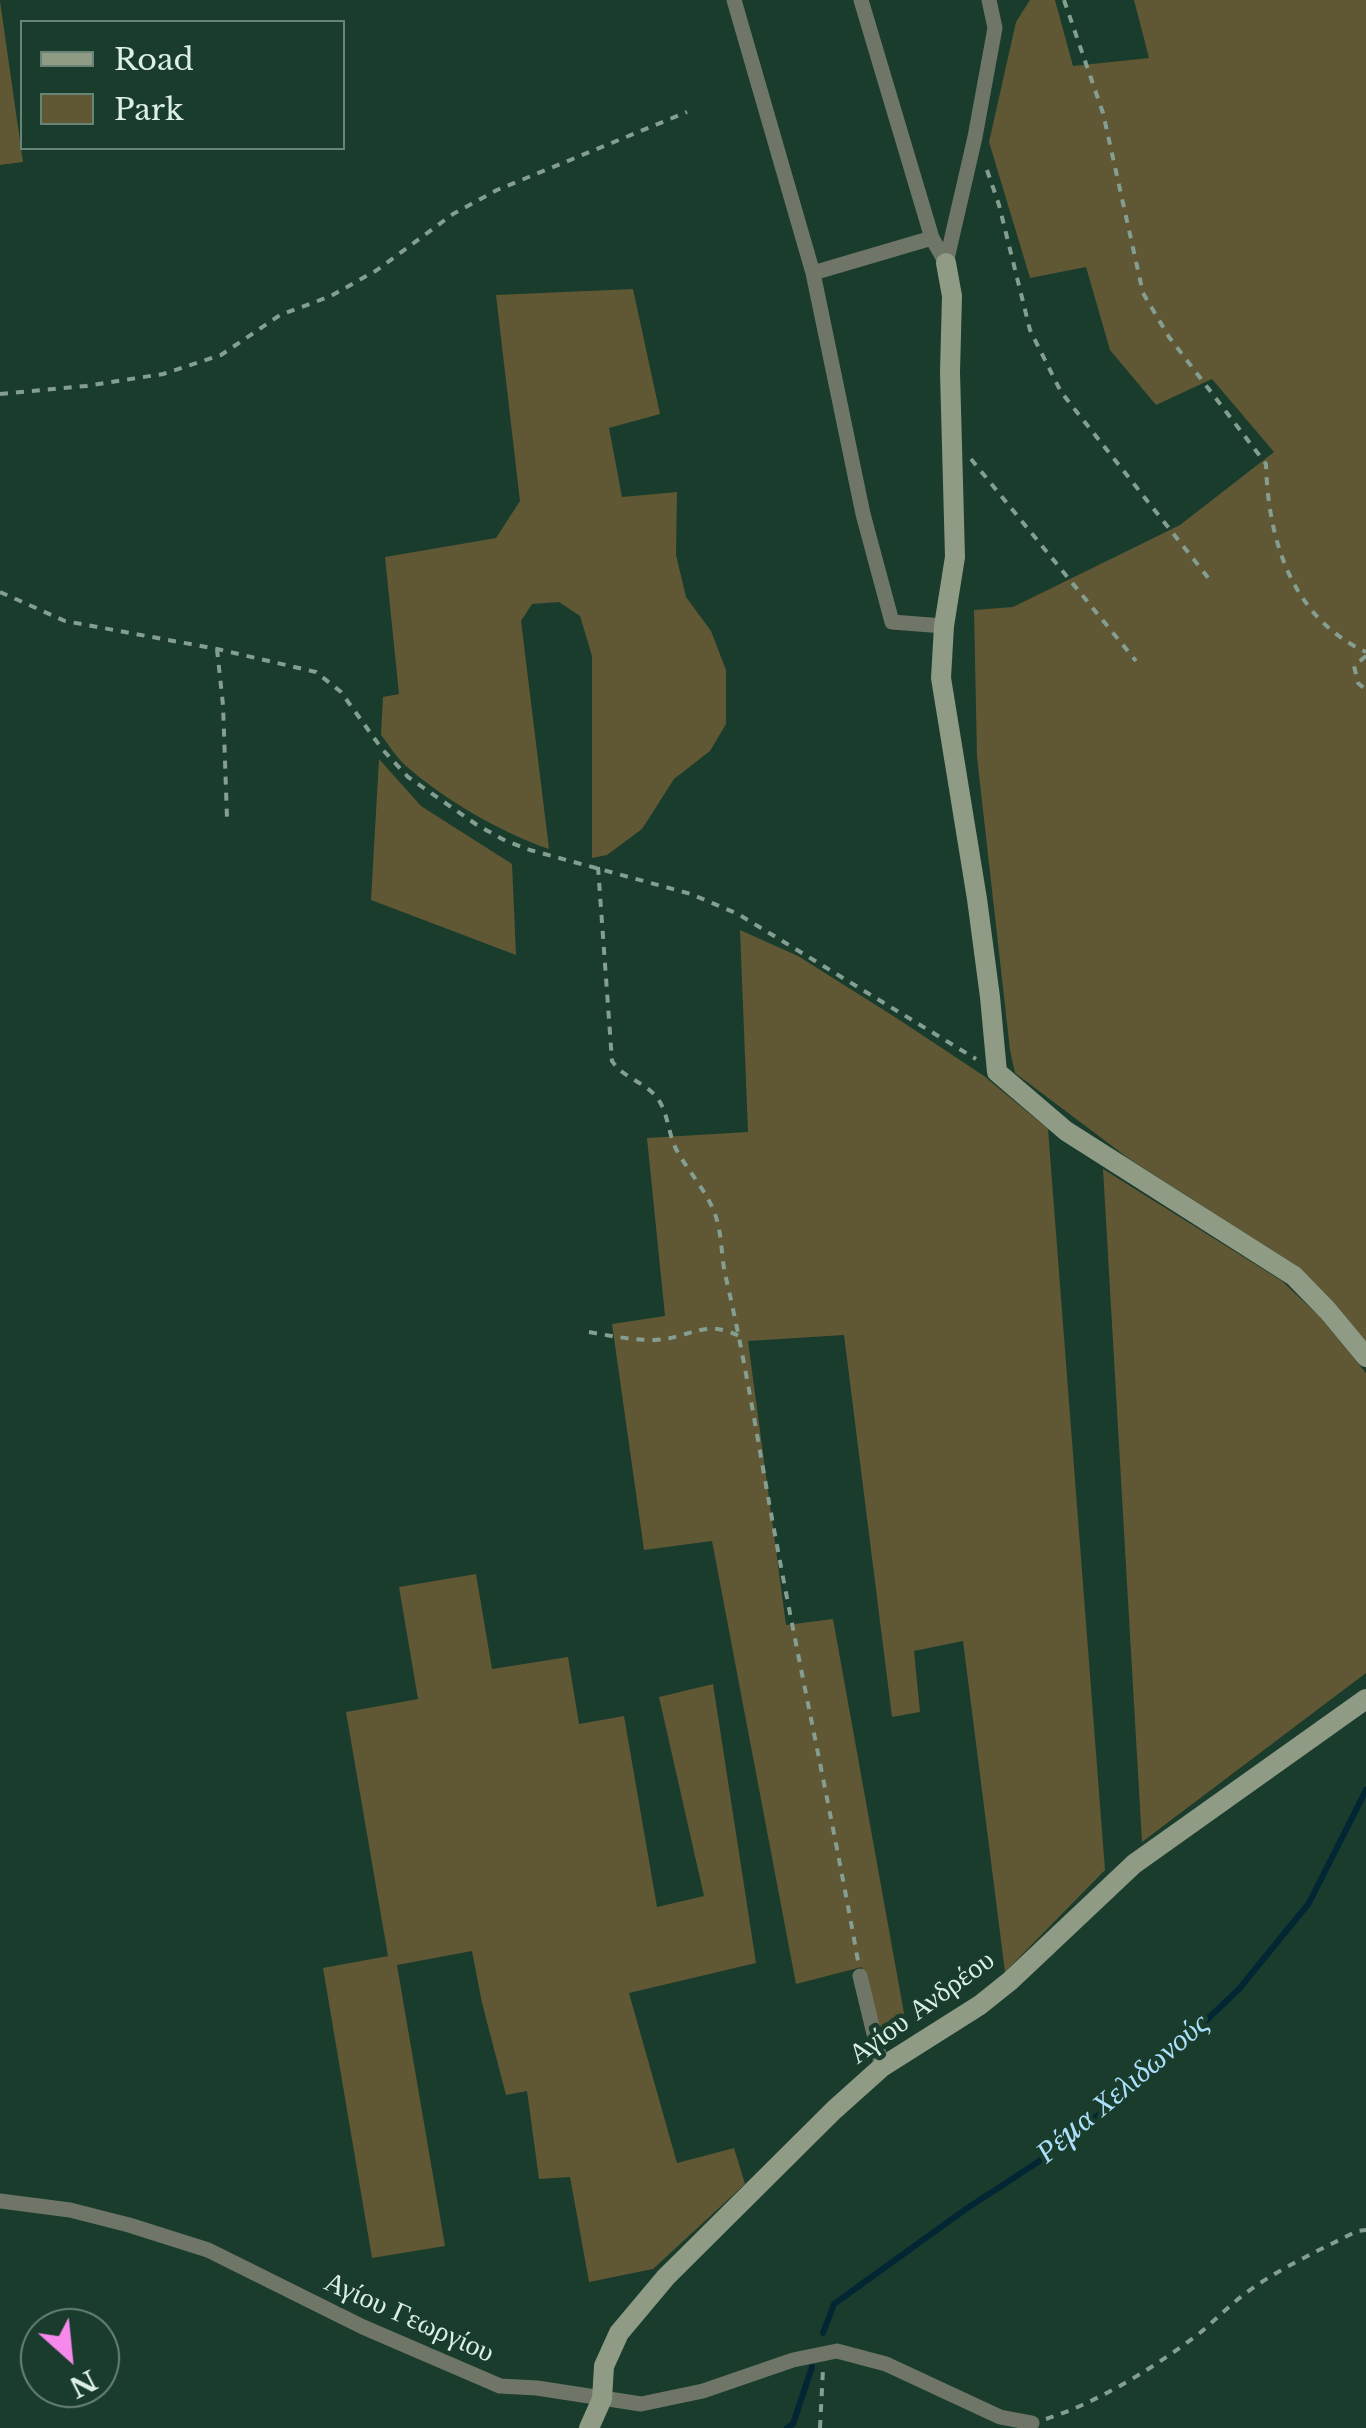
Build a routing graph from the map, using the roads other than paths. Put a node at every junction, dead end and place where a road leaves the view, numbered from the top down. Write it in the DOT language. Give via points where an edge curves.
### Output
graph roads {
  1 [pos="734,0"];
  2 [pos="861,0"];
  3 [pos="988,0"];
  4 [pos="932,238"];
  5 [pos="946,264"];
  6 [pos="813,273"];
  7 [pos="944,626"];
  8 [pos="1366,1357"];
  9 [pos="1366,1700"];
  10 [pos="860,1976"];
  11 [pos="882,2068"];
  12 [pos="0,2200"];
  13 [pos="602,2400"];
  14 [pos="1032,2424"];
  15 [pos="589,2428"];
  1 -- 6 [label="street"];
  2 -- 4 [label="street"];
  3 -- 5 [label="street" via="995,28"];
  4 -- 5 [label="street"];
  4 -- 6 [label="street"];
  5 -- 7 [label="street" via="956,557"];
  6 -- 7 [label="street" via="892,622"];
  7 -- 8 [label="street" via="942,678 997,1072 1066,1131 1294,1276"];
  9 -- 11 [label="street, Αγίου Ανδρέου" via="1134,1864 1010,1981"];
  10 -- 11 [label="street"];
  11 -- 13 [label="street, Αγίου Ανδρέου" via="666,2277 620,2333 604,2366"];
  12 -- 13 [label="street, Αγίου Γεωργίου" via="70,2210 208,2250 500,2386"];
  13 -- 14 [label="street, Αγίου Γεωργίου" via="641,2404 837,2351 886,2364 1000,2417"];
  13 -- 15 [label="street, Αγίου Ανδρέου"];
}
